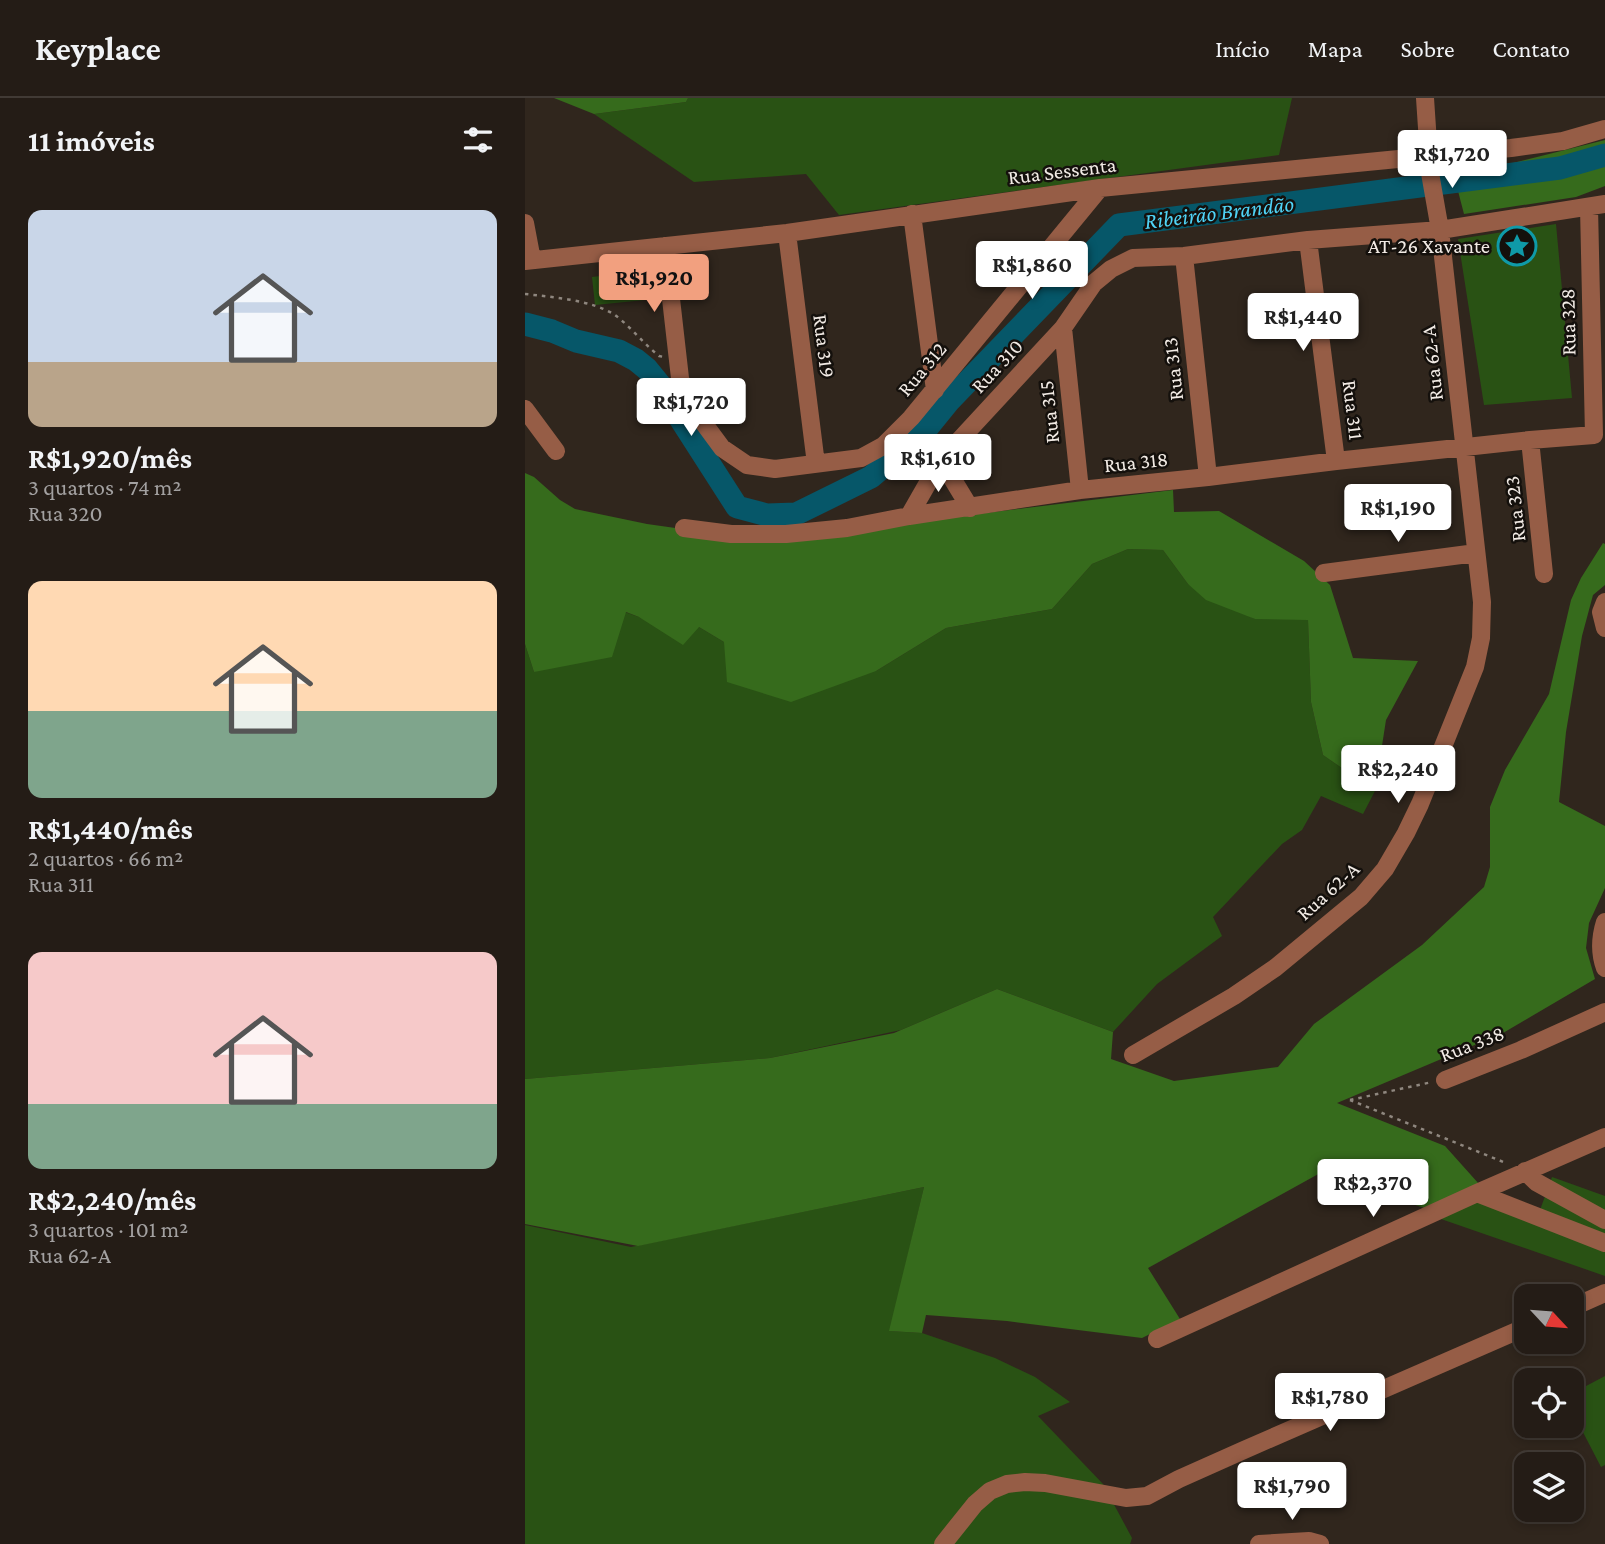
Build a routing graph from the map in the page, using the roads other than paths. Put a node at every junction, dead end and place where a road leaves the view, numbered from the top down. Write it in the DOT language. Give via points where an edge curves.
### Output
graph roads {
  1 [pos="1425,98"];
  2 [pos="1605,129"];
  3 [pos="1430,165"];
  4 [pos="1100,188"];
  5 [pos="1597,206"];
  6 [pos="912,214"];
  7 [pos="525,223"];
  8 [pos="1440,230"];
  9 [pos="787,233"];
  10 [pos="1308,240"];
  11 [pos="666,246"];
  12 [pos="1184,256"];
  13 [pos="528,260"];
  14 [pos="1063,328"];
  15 [pos="1598,354"];
  16 [pos="935,390"];
  17 [pos="525,409"];
  18 [pos="531,432"];
  19 [pos="1599,438"];
  20 [pos="1530,440"];
  21 [pos="1464,448"];
  22 [pos="556,451"];
  23 [pos="936,458"];
  24 [pos="1336,461"];
  25 [pos="816,464"];
  26 [pos="1208,477"];
  27 [pos="1080,491"];
  28 [pos="970,508"];
  29 [pos="909,516"];
  30 [pos="684,528"];
  31 [pos="1476,554"];
  32 [pos="1324,573"];
  33 [pos="1545,574"];
  34 [pos="1605,602"];
  35 [pos="1604,626"];
  36 [pos="1605,922"];
  37 [pos="1605,968"];
  38 [pos="1605,1012"];
  39 [pos="1133,1055"];
  40 [pos="1444,1080"];
  41 [pos="1605,1138"];
  42 [pos="1531,1177"];
  43 [pos="1477,1193"];
  44 [pos="1520,1210"];
  45 [pos="1605,1220"];
  46 [pos="1605,1244"];
  47 [pos="1605,1293"];
  48 [pos="1584,1302"];
  49 [pos="1514,1332"];
  50 [pos="1157,1339"];
  51 [pos="943,1544"];
  52 [pos="1259,1544"];
  53 [pos="1320,1544"];
  1 -- 3 [label="street, Rua 62-A"];
  2 -- 3 [label="street, Rua Sessenta"];
  3 -- 4 [label="street, Rua Sessenta"];
  3 -- 8 [label="street, Rua 62-A"];
  4 -- 6 [label="street, Rua Sessenta"];
  4 -- 16 [label="street, Rua 312"];
  5 -- 8 [label="street, Rua 310"];
  5 -- 15 [label="street, Rua 328"];
  6 -- 9 [label="street, Rua Sessenta"];
  6 -- 16 [label="street"];
  7 -- 13 [label="street"];
  8 -- 10 [label="street, Rua 310"];
  8 -- 21 [label="street, Rua 62-A"];
  9 -- 11 [label="street, Rua Sessenta"];
  9 -- 25 [label="street, Rua 319"];
  10 -- 12 [label="street, Rua 310"];
  10 -- 24 [label="street, Rua 311"];
  11 -- 13 [label="street, Rua Sessenta"];
  11 -- 25 [label="street" via="680,378 691,405 722,448 747,465"];
  12 -- 14 [label="street, Rua 310" via="1133,258 1111,269 1094,283"];
  12 -- 26 [label="street, Rua 313"];
  14 -- 23 [label="street, Rua 310"];
  14 -- 27 [label="street, Rua 315"];
  15 -- 19 [label="street, Rua 328"];
  16 -- 25 [label="street, Rua 312" via="883,446 861,458"];
  17 -- 18 [label="street"];
  18 -- 22 [label="street"];
  19 -- 20 [label="street, Rua 318"];
  20 -- 21 [label="street, Rua 318"];
  20 -- 33 [label="street, Rua 323"];
  21 -- 24 [label="street, Rua 318"];
  21 -- 31 [label="street, Rua 62-A"];
  23 -- 28 [label="street"];
  23 -- 29 [label="street, Rua 310"];
  24 -- 26 [label="street, Rua 318"];
  26 -- 27 [label="street, Rua 318"];
  27 -- 28 [label="street, Rua 318"];
  28 -- 29 [label="street, Rua 318"];
  29 -- 30 [label="street, Rua 318" via="786,534"];
  31 -- 32 [label="street"];
  31 -- 39 [label="street, Rua 62-A" via="1482,602 1475,667 1420,804 1385,869 1361,897 1275,968"];
  34 -- 35 [label="street" via="1601,612"];
  36 -- 37 [label="street" via="1600,951"];
  38 -- 40 [label="street, Rua 338"];
  41 -- 42 [label="street"];
  42 -- 43 [label="street"];
  42 -- 44 [label="street"];
  42 -- 45 [label="street"];
  43 -- 44 [label="street"];
  43 -- 50 [label="street"];
  44 -- 46 [label="street"];
  47 -- 48 [label="street"];
  49 -- 51 [label="street" via="1147,1496 1126,1498 1045,1483 1007,1484 975,1504"];
  52 -- 53 [label="street"];
}
